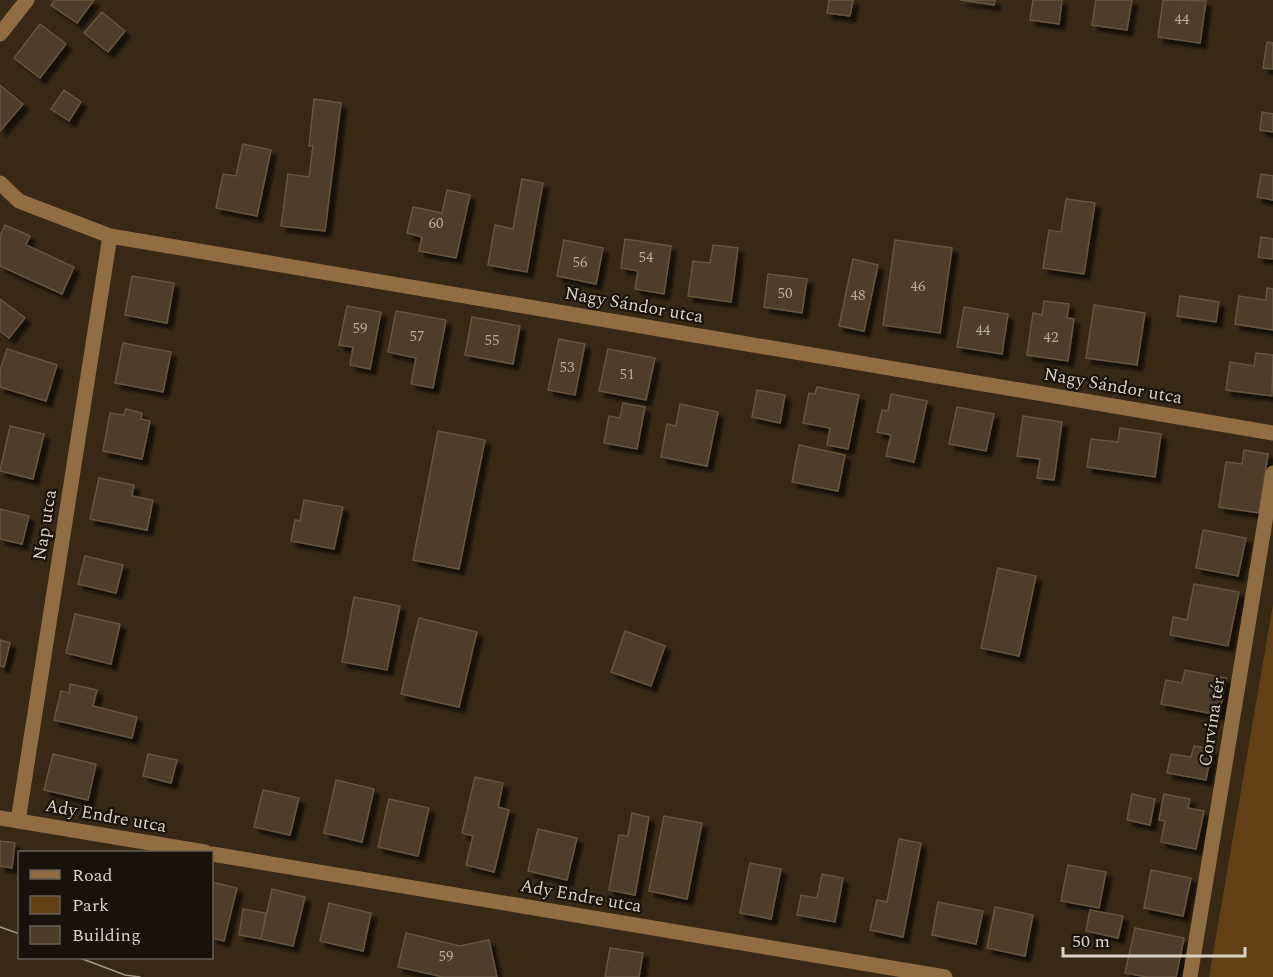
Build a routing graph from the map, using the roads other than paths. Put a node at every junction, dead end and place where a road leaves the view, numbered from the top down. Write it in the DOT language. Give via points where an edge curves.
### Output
graph roads {
  1 [pos="27,0"];
  2 [pos="0,34"];
  3 [pos="0,183"];
  4 [pos="110,236"];
  5 [pos="1273,433"];
  6 [pos="1273,473"];
  7 [pos="0,818"];
  8 [pos="18,821"];
  9 [pos="200,851"];
  10 [pos="213,854"];
  11 [pos="945,977"];
  12 [pos="1190,977"];
  1 -- 2 [label="street"];
  3 -- 4 [label="street, Nagy Sándor utca" via="19,201"];
  4 -- 5 [label="street, Nagy Sándor utca"];
  4 -- 8 [label="street, Nap utca"];
  6 -- 12 [label="street, Corvina tér"];
  7 -- 8 [label="street, Ady Endre utca"];
  8 -- 9 [label="street, Ady Endre utca"];
  10 -- 11 [label="street, Ady Endre utca"];
}
